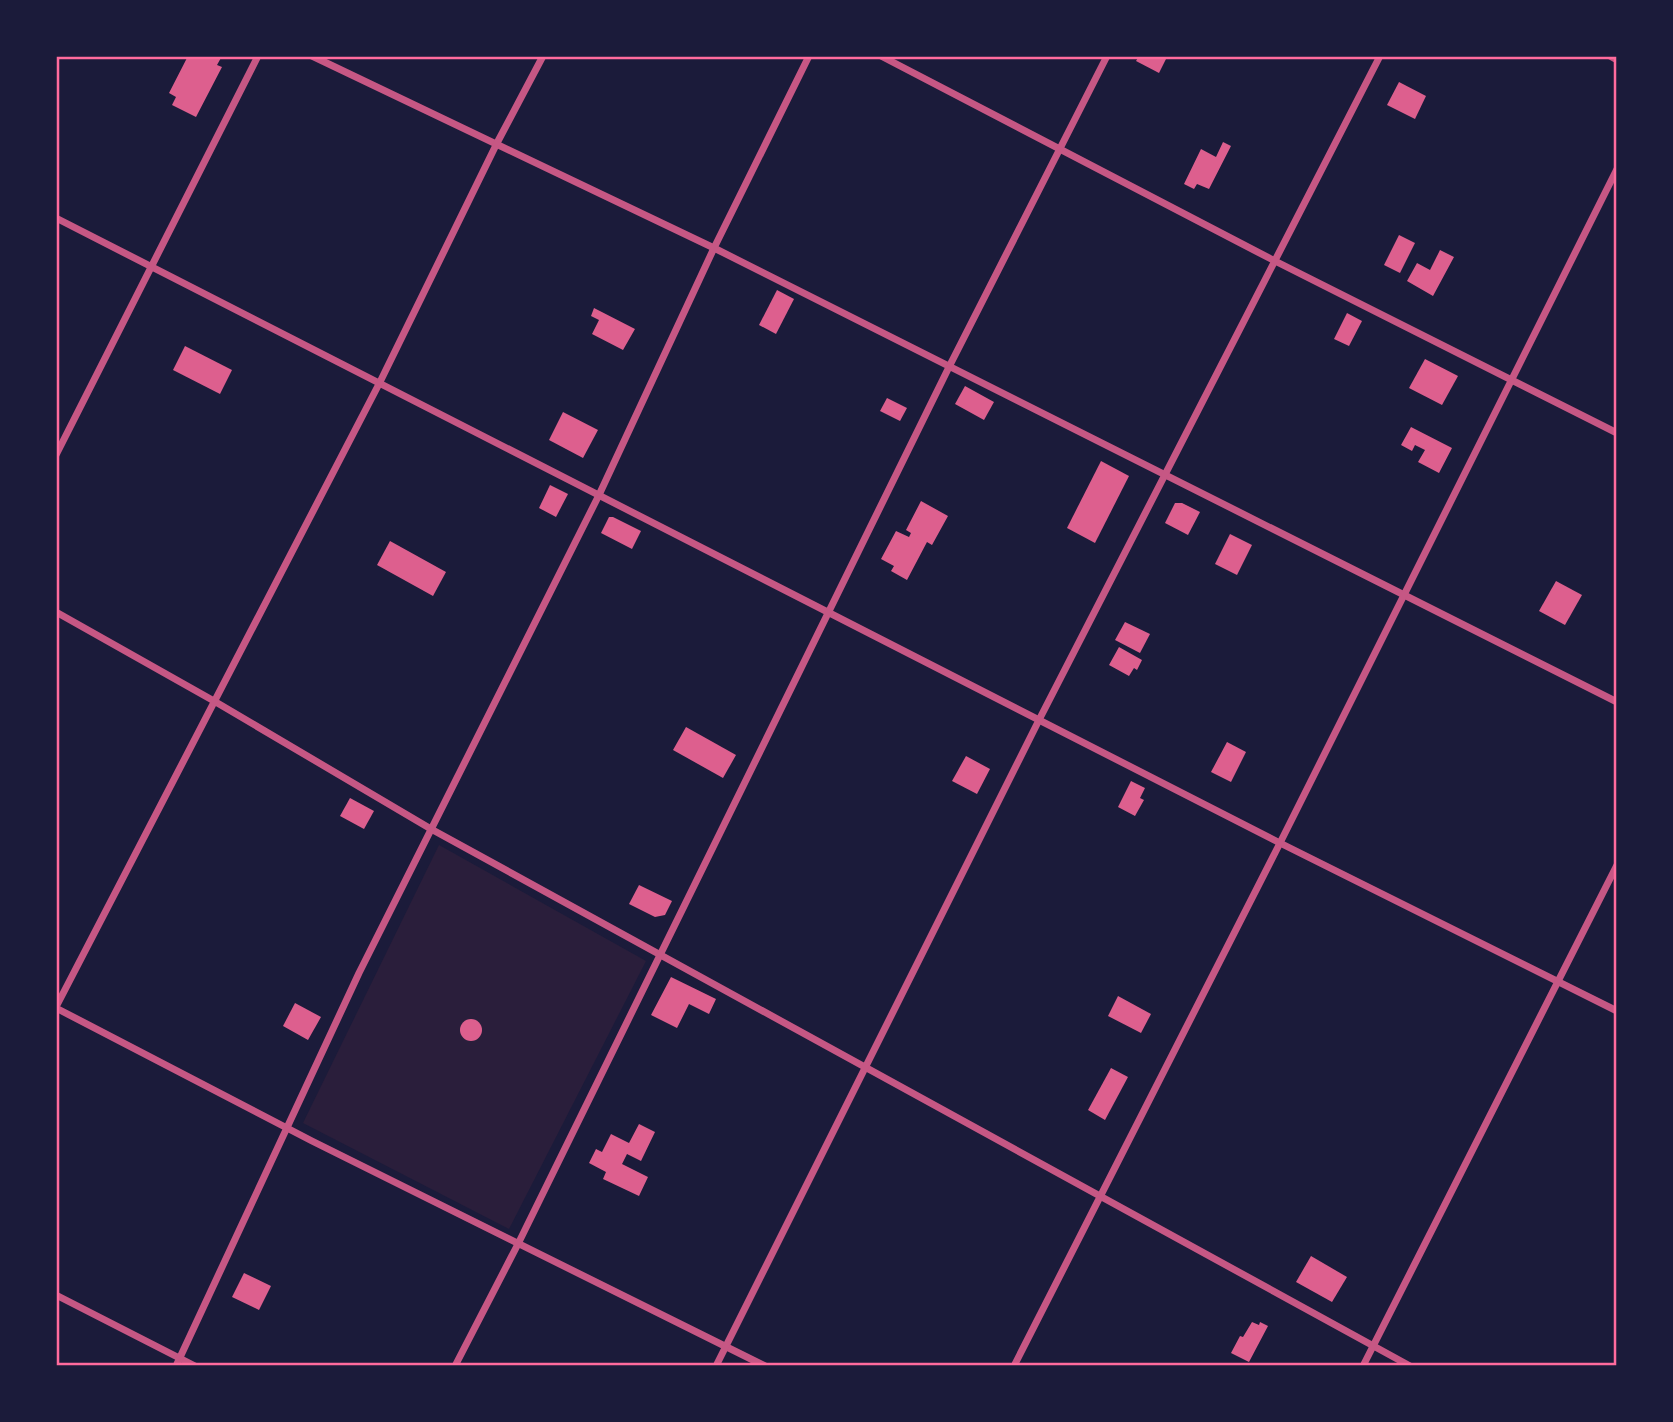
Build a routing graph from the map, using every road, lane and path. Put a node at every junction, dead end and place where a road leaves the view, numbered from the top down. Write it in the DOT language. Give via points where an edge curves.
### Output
graph roads {
  1 [pos="258,56"];
  2 [pos="312,56"];
  3 [pos="543,56"];
  4 [pos="809,56"];
  5 [pos="881,56"];
  6 [pos="1107,56"];
  7 [pos="1380,56"];
  8 [pos="1610,56"];
  9 [pos="1617,60"];
  10 [pos="497,143"];
  11 [pos="1060,148"];
  12 [pos="1617,169"];
  13 [pos="56,218"];
  14 [pos="714,248"];
  15 [pos="1273,260"];
  16 [pos="150,267"];
  17 [pos="950,365"];
  18 [pos="1510,380"];
  19 [pos="380,382"];
  20 [pos="1617,433"];
  21 [pos="56,455"];
  22 [pos="1165,475"];
  23 [pos="599,495"];
  24 [pos="1404,593"];
  25 [pos="56,612"];
  26 [pos="830,613"];
  27 [pos="215,701"];
  28 [pos="1617,702"];
  29 [pos="1039,720"];
  30 [pos="431,829"];
  31 [pos="1280,843"];
  32 [pos="1617,865"];
  33 [pos="659,954"];
  34 [pos="1559,982"];
  35 [pos="56,1008"];
  36 [pos="1617,1011"];
  37 [pos="866,1069"];
  38 [pos="287,1128"];
  39 [pos="1101,1196"];
  40 [pos="518,1244"];
  41 [pos="56,1295"];
  42 [pos="1373,1345"];
  43 [pos="726,1346"];
  44 [pos="177,1362"];
  45 [pos="195,1366"];
  46 [pos="455,1366"];
  47 [pos="716,1366"];
  48 [pos="765,1366"];
  49 [pos="1014,1366"];
  50 [pos="1363,1366"];
  51 [pos="1410,1366"];
  1 -- 16 [label="street"];
  2 -- 10 [label="street"];
  3 -- 10 [label="street"];
  4 -- 14 [label="street"];
  5 -- 11 [label="street"];
  6 -- 11 [label="street"];
  7 -- 15 [label="street"];
  8 -- 9 [label="street"];
  10 -- 14 [label="street"];
  10 -- 19 [label="street"];
  11 -- 15 [label="street"];
  11 -- 17 [label="street"];
  12 -- 18 [label="street"];
  13 -- 16 [label="street"];
  14 -- 17 [label="street"];
  14 -- 23 [label="street"];
  15 -- 18 [label="street"];
  15 -- 22 [label="street"];
  16 -- 19 [label="street"];
  16 -- 21 [label="street"];
  17 -- 22 [label="street"];
  17 -- 26 [label="street"];
  18 -- 20 [label="street"];
  18 -- 24 [label="street"];
  19 -- 23 [label="street"];
  19 -- 27 [label="street"];
  22 -- 24 [label="street"];
  22 -- 29 [label="street"];
  23 -- 26 [label="street"];
  23 -- 30 [label="street"];
  24 -- 28 [label="street"];
  24 -- 31 [label="street"];
  25 -- 27 [label="street"];
  26 -- 29 [label="street"];
  26 -- 33 [label="street"];
  27 -- 30 [label="street"];
  27 -- 35 [label="street"];
  29 -- 31 [label="street"];
  29 -- 37 [label="street"];
  30 -- 33 [label="street"];
  30 -- 38 [label="street"];
  31 -- 34 [label="street"];
  31 -- 39 [label="street"];
  32 -- 34 [label="street"];
  33 -- 37 [label="street"];
  33 -- 40 [label="street"];
  34 -- 36 [label="street"];
  34 -- 42 [label="street"];
  35 -- 38 [label="street"];
  37 -- 39 [label="street"];
  37 -- 43 [label="street"];
  38 -- 40 [label="street"];
  38 -- 44 [label="street"];
  39 -- 42 [label="street"];
  39 -- 49 [label="street"];
  40 -- 43 [label="street"];
  40 -- 46 [label="street"];
  41 -- 44 [label="street"];
  42 -- 50 [label="street"];
  42 -- 51 [label="street"];
  43 -- 47 [label="street"];
  43 -- 48 [label="street"];
  44 -- 45 [label="street"];
}
